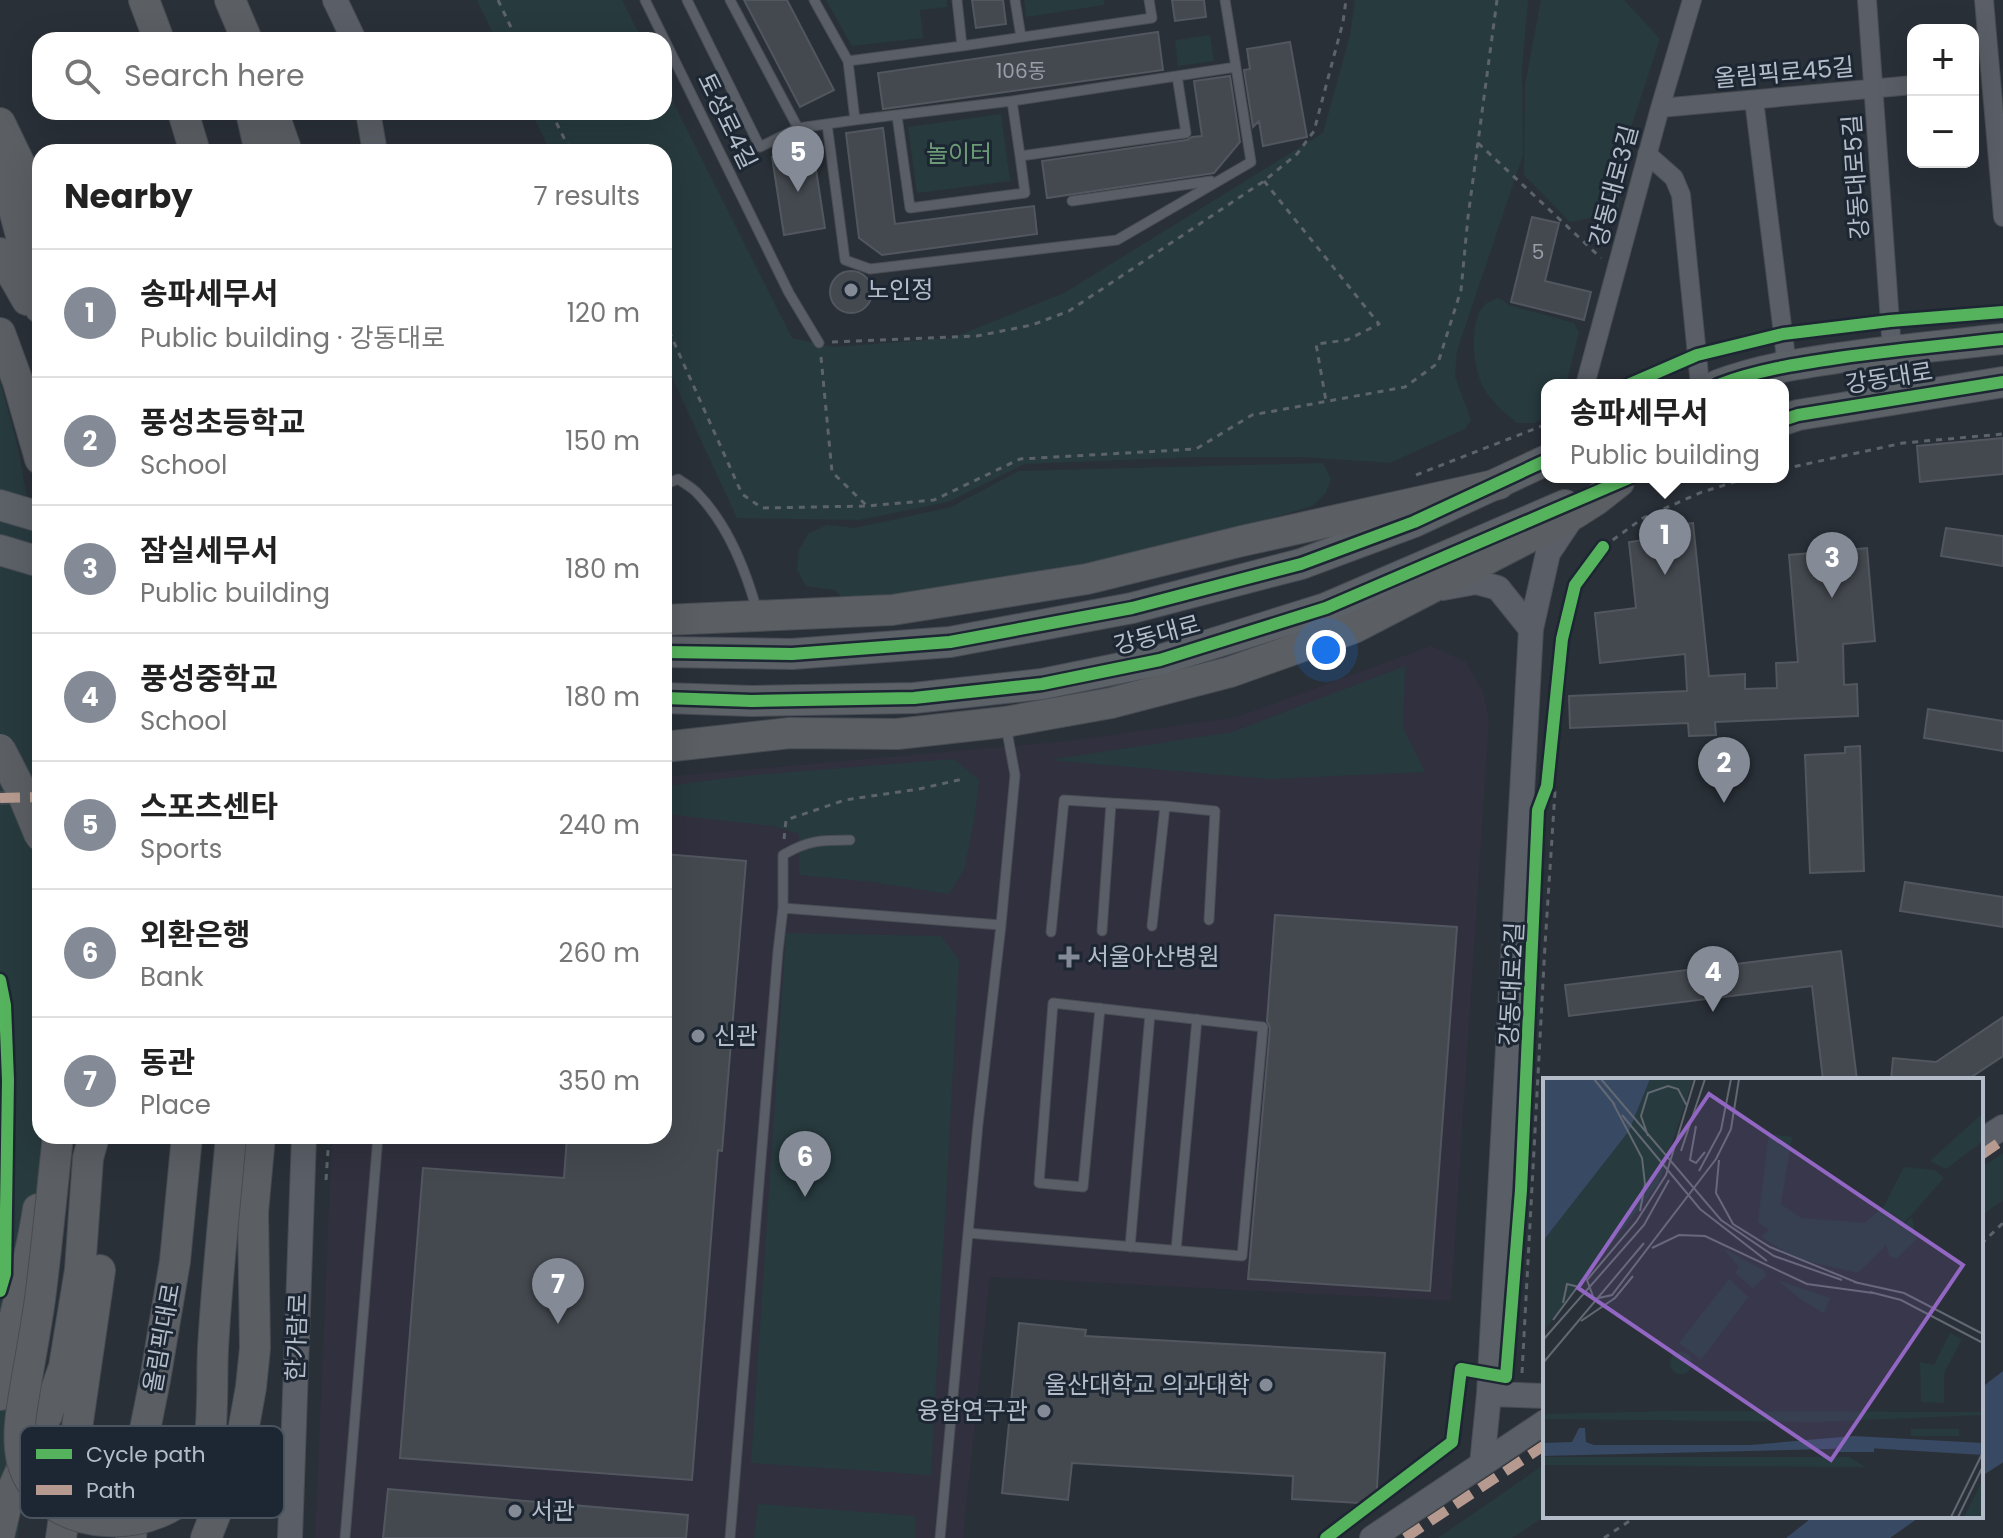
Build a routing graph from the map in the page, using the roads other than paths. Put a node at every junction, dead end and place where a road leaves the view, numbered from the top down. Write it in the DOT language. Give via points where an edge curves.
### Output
graph roads {
  1 [pos="144,0"];
  2 [pos="208,0"];
  3 [pos="230,0"];
  4 [pos="335,0"];
  5 [pos="645,0"];
  6 [pos="687,0"];
  7 [pos="730,0"];
  8 [pos="814,0"];
  9 [pos="957,0"];
  10 [pos="1015,0"];
  11 [pos="1149,0"];
  12 [pos="1225,0"];
  13 [pos="1692,0"];
  14 [pos="1867,0"];
  15 [pos="1984,0"];
  16 [pos="156,32"];
  17 [pos="222,32"];
  18 [pos="244,32"];
  19 [pos="350,32"];
  20 [pos="661,32"];
  21 [pos="1021,37"];
  22 [pos="962,46"];
  23 [pos="672,55"];
  24 [pos="848,61"];
  25 [pos="1236,67"];
  26 [pos="1177,76"];
  27 [pos="1989,79"];
  28 [pos="1907,86"];
  29 [pos="1874,89"];
  30 [pos="1754,100"];
  31 [pos="1012,101"];
  32 [pos="1660,108"];
  33 [pos="897,116"];
  34 [pos="181,120"];
  35 [pos="184,120"];
  36 [pos="253,120"];
  37 [pos="276,120"];
  38 [pos="369,120"];
  39 [pos="855,120"];
  40 [pos="0,123"];
  41 [pos="827,124"];
  42 [pos="798,128"];
  43 [pos="183,144"];
  44 [pos="192,144"];
  45 [pos="258,144"];
  46 [pos="284,144"];
  47 [pos="374,144"];
  48 [pos="1647,154"];
  49 [pos="0,156"];
  50 [pos="1020,156"];
  51 [pos="1219,180"];
  52 [pos="32,189"];
  53 [pos="1072,201"];
  54 [pos="2003,217"];
  55 [pos="0,253"];
  56 [pos="32,278"];
  57 [pos="32,310"];
  58 [pos="0,333"];
  59 [pos="2003,339"];
  60 [pos="819,343"];
  61 [pos="1892,350"];
  62 [pos="1787,366"];
  63 [pos="1587,379"];
  64 [pos="1699,379"];
  65 [pos="1734,379"];
  66 [pos="2003,382"];
  67 [pos="1789,418"];
  68 [pos="32,431"];
  69 [pos="1541,463"];
  70 [pos="672,482"];
  71 [pos="1618,483"];
  72 [pos="1621,483"];
  73 [pos="1499,484"];
  74 [pos="0,505"];
  75 [pos="1574,514"];
  76 [pos="32,515"];
  77 [pos="0,550"];
  78 [pos="32,560"];
  79 [pos="1428,590"];
  80 [pos="758,616"];
  81 [pos="672,620"];
  82 [pos="1531,629"];
  83 [pos="672,652"];
  84 [pos="672,698"];
  85 [pos="1005,722"];
  86 [pos="672,733"];
  87 [pos="790,733"];
  88 [pos="672,746"];
  89 [pos="0,749"];
  90 [pos="1111,803"];
  91 [pos="1165,806"];
  92 [pos="32,817"];
  93 [pos="850,840"];
  94 [pos="783,908"];
  95 [pos="1209,920"];
  96 [pos="1001,925"];
  97 [pos="1152,926"];
  98 [pos="1102,931"];
  99 [pos="1051,932"];
  100 [pos="1100,1008"];
  101 [pos="1150,1014"];
  102 [pos="1197,1019"];
  103 [pos="2003,1127"];
  104 [pos="1983,1140"];
  105 [pos="46,1144"];
  106 [pos="57,1144"];
  107 [pos="92,1144"];
  108 [pos="110,1144"];
  109 [pos="186,1144"];
  110 [pos="230,1144"];
  111 [pos="259,1144"];
  112 [pos="304,1144"];
  113 [pos="377,1144"];
  114 [pos="968,1233"];
  115 [pos="1130,1247"];
  116 [pos="1176,1250"];
  117 [pos="1489,1394"];
  118 [pos="0,1395"];
  119 [pos="1543,1396"];
  120 [pos="1543,1423"];
  121 [pos="21,1426"];
  122 [pos="41,1426"];
  123 [pos="77,1426"];
  124 [pos="146,1426"];
  125 [pos="209,1426"];
  126 [pos="244,1426"];
  127 [pos="1482,1464"];
  128 [pos="20,1473"];
  129 [pos="60,1518"];
  130 [pos="64,1518"];
  131 [pos="132,1518"];
  132 [pos="169,1518"];
  133 [pos="214,1518"];
  134 [pos="1,1528"];
  135 [pos="61,1538"];
  136 [pos="131,1538"];
  137 [pos="206,1538"];
  138 [pos="290,1538"];
  139 [pos="345,1538"];
  140 [pos="730,1538"];
  141 [pos="940,1538"];
  142 [pos="1372,1538"];
  1 -- 16 [label="highway"];
  2 -- 17 [label="highway"];
  3 -- 18 [label="highway"];
  4 -- 19 [label="street"];
  5 -- 20 [label="lane, 토성로4길"];
  6 -- 42 [label="lane" via="760,147"];
  7 -- 42 [label="lane"];
  8 -- 24 [label="lane"];
  9 -- 22 [label="lane"];
  10 -- 21 [label="lane"];
  11 -- 21 [label="lane" via="1152,18"];
  12 -- 25 [label="lane"];
  13 -- 32 [label="street, 강동대로3길"];
  14 -- 29 [label="street, 강동대로5길"];
  15 -- 27 [label="street"];
  21 -- 22 [label="lane"];
  22 -- 24 [label="lane"];
  23 -- 60 [label="lane, 토성로4길"];
  24 -- 39 [label="lane"];
  25 -- 26 [label="lane"];
  25 -- 51 [label="lane" via="1251,162"];
  26 -- 31 [label="lane"];
  26 -- 50 [label="lane" via="1186,133"];
  27 -- 54 [label="street"];
  28 -- 29 [label="street, 올림픽로45길"];
  29 -- 30 [label="street, 올림픽로45길"];
  29 -- 61 [label="street, 강동대로5길"];
  30 -- 32 [label="street, 올림픽로45길"];
  30 -- 62 [label="street"];
  31 -- 33 [label="lane"];
  31 -- 50 [label="lane"];
  32 -- 48 [label="street, 강동대로3길"];
  33 -- 39 [label="lane"];
  33 -- 50 [label="lane" via="910,208 1025,193"];
  34 -- 43 [label="highway"];
  35 -- 44 [label="highway"];
  36 -- 45 [label="highway"];
  37 -- 46 [label="highway"];
  38 -- 47 [label="street"];
  39 -- 41 [label="lane"];
  40 -- 52 [label="highway"];
  41 -- 42 [label="lane"];
  41 -- 51 [label="lane" via="845,260 870,269 1117,240"];
  48 -- 63 [label="street, 강동대로3길"];
  48 -- 64 [label="street" via="1674,178 1681,195"];
  49 -- 56 [label="highway"];
  51 -- 53 [label="lane"];
  55 -- 57 [label="highway"];
  58 -- 68 [label="highway"];
  59 -- 61 [label="main road, 강동대로"];
  61 -- 62 [label="main road, 강동대로"];
  62 -- 65 [label="main road, 강동대로"];
  66 -- 67 [label="main road, 강동대로"];
  69 -- 73 [label="main road, 강동대로"];
  70 -- 80 [label="lane" via="678,479 697,492 720,523"];
  71 -- 84 [label="main road, 강동대로" via="1326,608 1160,660 1042,684 914,698"];
  72 -- 75 [label="highway"];
  73 -- 80 [label="highway" via="1087,579 892,610"];
  73 -- 83 [label="main road, 강동대로" via="1301,564 1132,608 950,642 792,654"];
  74 -- 76 [label="main road"];
  75 -- 79 [label="highway"];
  75 -- 82 [label="street, 강동대로2길" via="1548,553"];
  77 -- 78 [label="main road"];
  79 -- 82 [label="street" via="1476,582 1498,588"];
  79 -- 85 [label="highway" via="1354,628 1230,672 1111,703"];
  80 -- 81 [label="highway"];
  82 -- 117 [label="street, 강동대로2길"];
  85 -- 87 [label="highway" via="897,734"];
  85 -- 96 [label="lane" via="1015,775"];
  86 -- 87 [label="street"];
  87 -- 88 [label="highway"];
  89 -- 92 [label="highway, bridge"];
  90 -- 91 [label="lane"];
  90 -- 98 [label="lane"];
  90 -- 99 [label="lane" via="1064,800"];
  91 -- 95 [label="lane" via="1215,811"];
  91 -- 97 [label="lane"];
  93 -- 94 [label="lane" via="817,840 783,855"];
  94 -- 96 [label="lane"];
  94 -- 140 [label="lane"];
  96 -- 114 [label="lane"];
  100 -- 100 [label="lane" via="1053,1003 1039,1183 1083,1187"];
  100 -- 101 [label="lane"];
  101 -- 102 [label="lane"];
  101 -- 115 [label="lane"];
  102 -- 116 [label="lane"];
  102 -- 116 [label="lane" via="1263,1027 1242,1256"];
  103 -- 104 [label="street"];
  105 -- 118 [label="highway" via="35,1229"];
  106 -- 121 [label="highway, bridge"];
  107 -- 122 [label="highway" via="64,1367"];
  108 -- 123 [label="highway" via="99,1279"];
  109 -- 124 [label="highway, 올림픽대로" via="175,1261"];
  110 -- 125 [label="highway, bridge"];
  111 -- 126 [label="highway" via="253,1212 255,1348"];
  112 -- 138 [label="street, 한가람로"];
  113 -- 139 [label="lane"];
  114 -- 115 [label="lane"];
  114 -- 141 [label="lane"];
  115 -- 116 [label="lane"];
  117 -- 119 [label="street"];
  117 -- 127 [label="street, 강동대로2길"];
  120 -- 127 [label="street"];
  127 -- 142 [label="street"];
  128 -- 134 [label="highway"];
  129 -- 132 [label="highway, bridge" via="110,1537 146,1530"];
  130 -- 135 [label="highway"];
  131 -- 136 [label="highway, 올림픽대로"];
  133 -- 137 [label="highway"];
}
